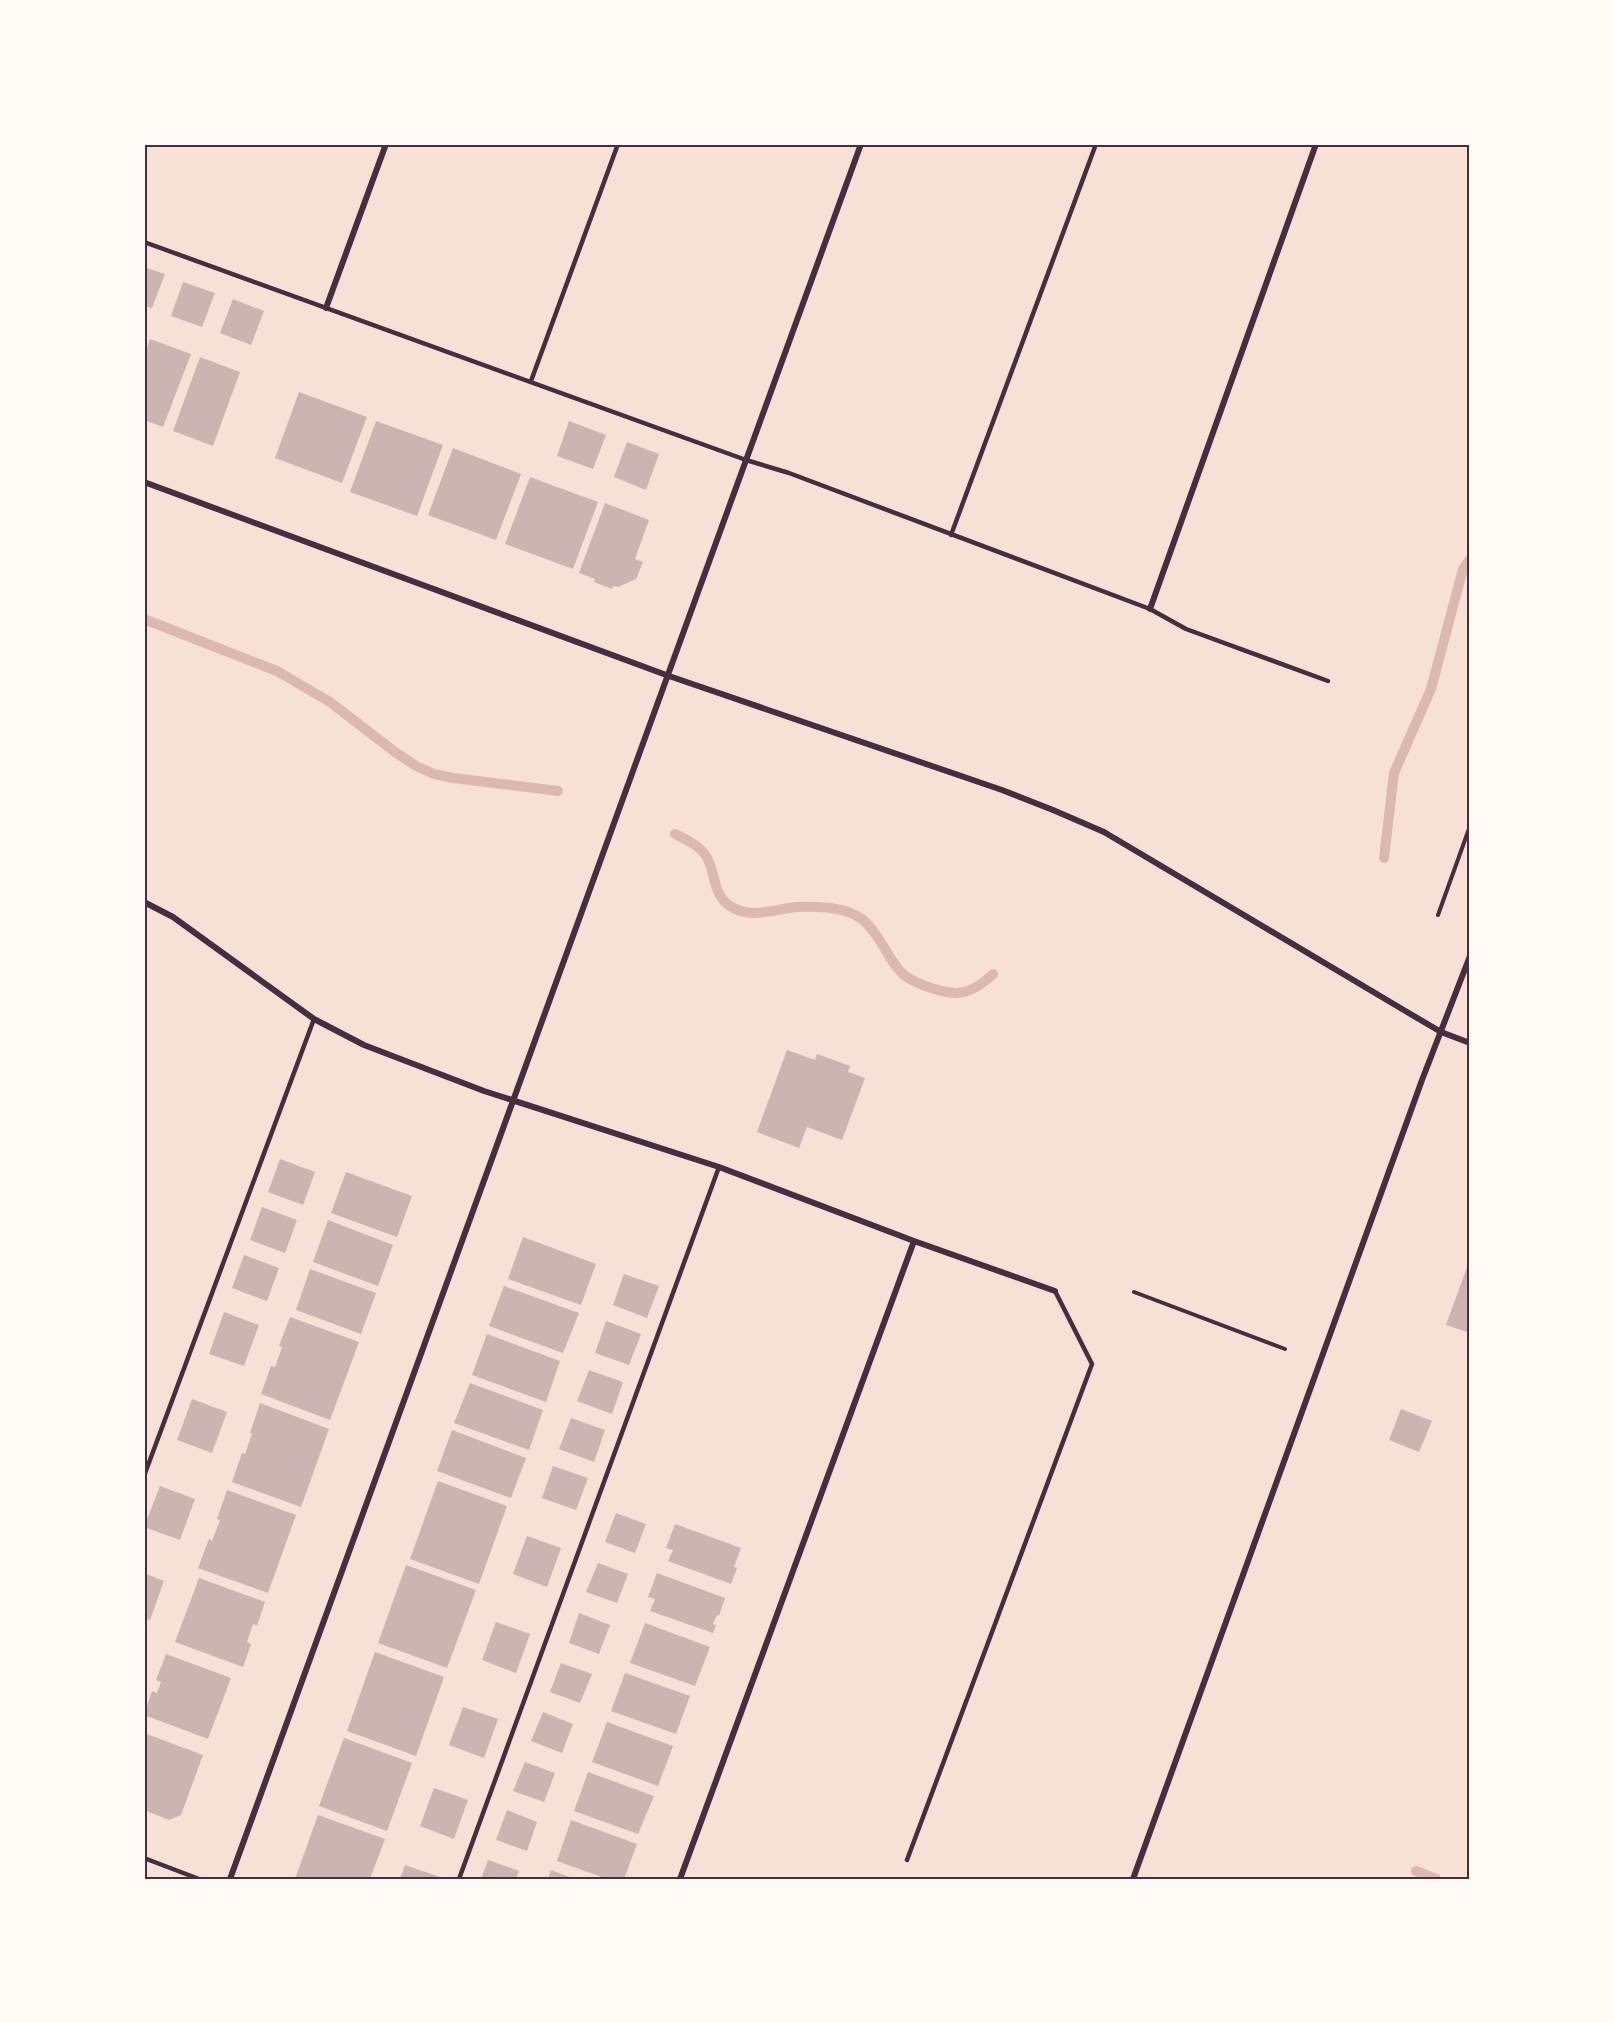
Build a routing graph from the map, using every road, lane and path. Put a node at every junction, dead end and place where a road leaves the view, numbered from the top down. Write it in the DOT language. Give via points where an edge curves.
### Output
graph roads {
  1 [pos="386,144"];
  2 [pos="618,144"];
  3 [pos="861,144"];
  4 [pos="1096,144"];
  5 [pos="1316,144"];
  6 [pos="144,242"];
  7 [pos="326,308"];
  8 [pos="531,381"];
  9 [pos="746,459"];
  10 [pos="144,482"];
  11 [pos="951,535"];
  12 [pos="1150,609"];
  13 [pos="669,676"];
  14 [pos="1328,681"];
  15 [pos="1470,826"];
  16 [pos="144,902"];
  17 [pos="1438,915"];
  18 [pos="1470,957"];
  19 [pos="314,1019"];
  20 [pos="1441,1032"];
  21 [pos="1470,1043"];
  22 [pos="513,1100"];
  23 [pos="719,1167"];
  24 [pos="914,1241"];
  25 [pos="1055,1291"];
  26 [pos="1134,1292"];
  27 [pos="1285,1349"];
  28 [pos="144,1476"];
  29 [pos="144,1858"];
  30 [pos="907,1860"];
  31 [pos="199,1879"];
  32 [pos="230,1879"];
  33 [pos="459,1879"];
  34 [pos="680,1879"];
  35 [pos="1133,1879"];
  1 -- 7 [label="street"];
  2 -- 8 [label="lane"];
  3 -- 9 [label="street"];
  4 -- 11 [label="lane"];
  5 -- 12 [label="street"];
  6 -- 7 [label="lane"];
  7 -- 8 [label="lane"];
  8 -- 9 [label="lane"];
  9 -- 11 [label="lane"];
  9 -- 13 [label="street"];
  10 -- 13 [label="street"];
  11 -- 12 [label="lane"];
  12 -- 14 [label="lane" via="1186,629"];
  13 -- 20 [label="street" via="1002,790 1104,832"];
  13 -- 22 [label="street"];
  15 -- 17 [label="path"];
  16 -- 19 [label="street" via="173,917"];
  18 -- 20 [label="street"];
  19 -- 22 [label="street" via="375,1050"];
  19 -- 28 [label="lane"];
  20 -- 21 [label="street"];
  20 -- 35 [label="street"];
  22 -- 23 [label="street"];
  22 -- 32 [label="street"];
  23 -- 24 [label="street"];
  23 -- 33 [label="lane"];
  24 -- 25 [label="street"];
  24 -- 34 [label="street"];
  25 -- 30 [label="lane" via="1092,1364"];
  26 -- 27 [label="path"];
  29 -- 31 [label="lane"];
}
